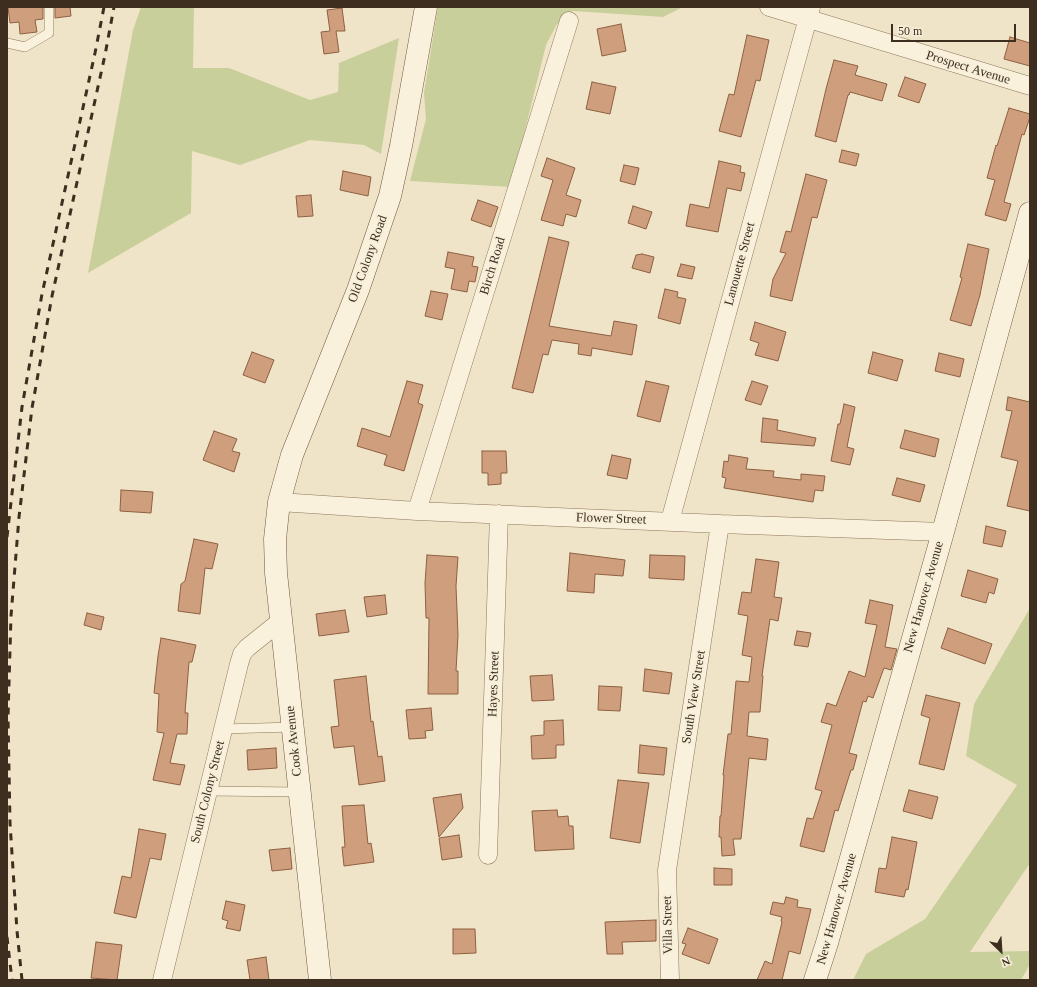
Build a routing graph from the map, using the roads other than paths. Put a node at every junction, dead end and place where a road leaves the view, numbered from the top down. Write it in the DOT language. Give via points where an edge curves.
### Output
graph roads {
  1 [pos="49,7"];
  2 [pos="426,7"];
  3 [pos="769,7"];
  4 [pos="809,13"];
  5 [pos="569,22"];
  6 [pos="7,43"];
  7 [pos="1030,86"];
  8 [pos="1030,213"];
  9 [pos="279,502"];
  10 [pos="417,511"];
  11 [pos="499,514"];
  12 [pos="670,521"];
  13 [pos="720,524"];
  14 [pos="943,532"];
  15 [pos="282,620"];
  16 [pos="293,727"];
  17 [pos="223,729"];
  18 [pos="208,791"];
  19 [pos="300,792"];
  20 [pos="488,855"];
  21 [pos="667,870"];
  22 [pos="162,980"];
  23 [pos="320,980"];
  24 [pos="670,980"];
  25 [pos="816,980"];
  1 -- 6 [label="lane" via="49,33 25,47"];
  2 -- 9 [label="main road, Old Colony Road" via="390,196 360,283 292,455"];
  3 -- 4 [label="street, Prospect Avenue"];
  4 -- 7 [label="street, Prospect Avenue"];
  4 -- 12 [label="street, Lanouette Street"];
  5 -- 10 [label="street, Birch Road"];
  8 -- 14 [label="main road, New Hanover Avenue"];
  9 -- 10 [label="street, Flower Street"];
  9 -- 15 [label="main road, Cook Avenue" via="275,539"];
  10 -- 11 [label="street, Flower Street"];
  11 -- 12 [label="street, Flower Street"];
  11 -- 20 [label="street, Hayes Street"];
  12 -- 13 [label="street, Flower Street"];
  13 -- 14 [label="street, Flower Street"];
  13 -- 21 [label="street, South View Street"];
  14 -- 25 [label="main road, New Hanover Avenue"];
  15 -- 16 [label="main road, Cook Avenue"];
  15 -- 17 [label="street, South Colony Street" via="242,654"];
  16 -- 17 [label="lane"];
  16 -- 19 [label="main road, Cook Avenue"];
  17 -- 18 [label="street, South Colony Street"];
  18 -- 19 [label="lane"];
  18 -- 22 [label="street, South Colony Street"];
  19 -- 23 [label="main road, Cook Avenue"];
  21 -- 24 [label="street, Villa Street"];
}
